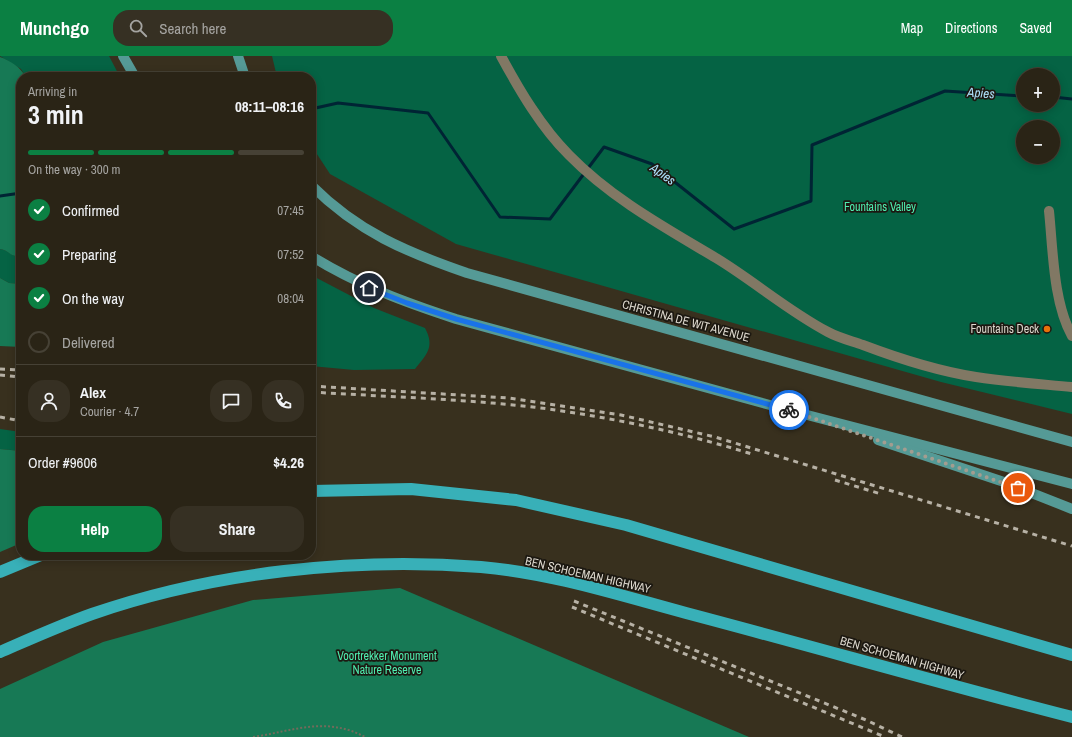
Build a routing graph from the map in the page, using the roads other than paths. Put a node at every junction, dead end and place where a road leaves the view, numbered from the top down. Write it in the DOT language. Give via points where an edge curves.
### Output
graph roads {
  1 [pos="123,56"];
  2 [pos="238,56"];
  3 [pos="501,56"];
  4 [pos="132,72"];
  5 [pos="243,72"];
  6 [pos="316,191"];
  7 [pos="1049,211"];
  8 [pos="316,259"];
  9 [pos="1072,336"];
  10 [pos="1072,387"];
  11 [pos="788,410"];
  12 [pos="1072,442"];
  13 [pos="1072,484"];
  14 [pos="316,491"];
  15 [pos="1072,509"];
  16 [pos="29,560"];
  17 [pos="0,572"];
  18 [pos="0,652"];
  19 [pos="1072,655"];
  20 [pos="1072,717"];
  1 -- 4 [label="main road"];
  2 -- 5 [label="main road"];
  3 -- 10 [label="lane" via="548,131 570,156 601,184 819,327 879,351 936,368 996,380"];
  6 -- 12 [label="main road, CHRISTINA DE WIT AVENUE" via="352,220 399,248 467,273"];
  7 -- 9 [label="lane" via="1061,305"];
  8 -- 11 [label="main road" via="369,288 407,303 558,348"];
  11 -- 13 [label="main road"];
  11 -- 15 [label="main road" via="1004,482"];
  14 -- 19 [label="highway" via="411,489 516,500 634,527"];
  16 -- 17 [label="highway"];
  18 -- 20 [label="highway, BEN SCHOEMAN HIGHWAY" via="92,614 151,596 300,570 375,565 433,565 542,576"];
}
